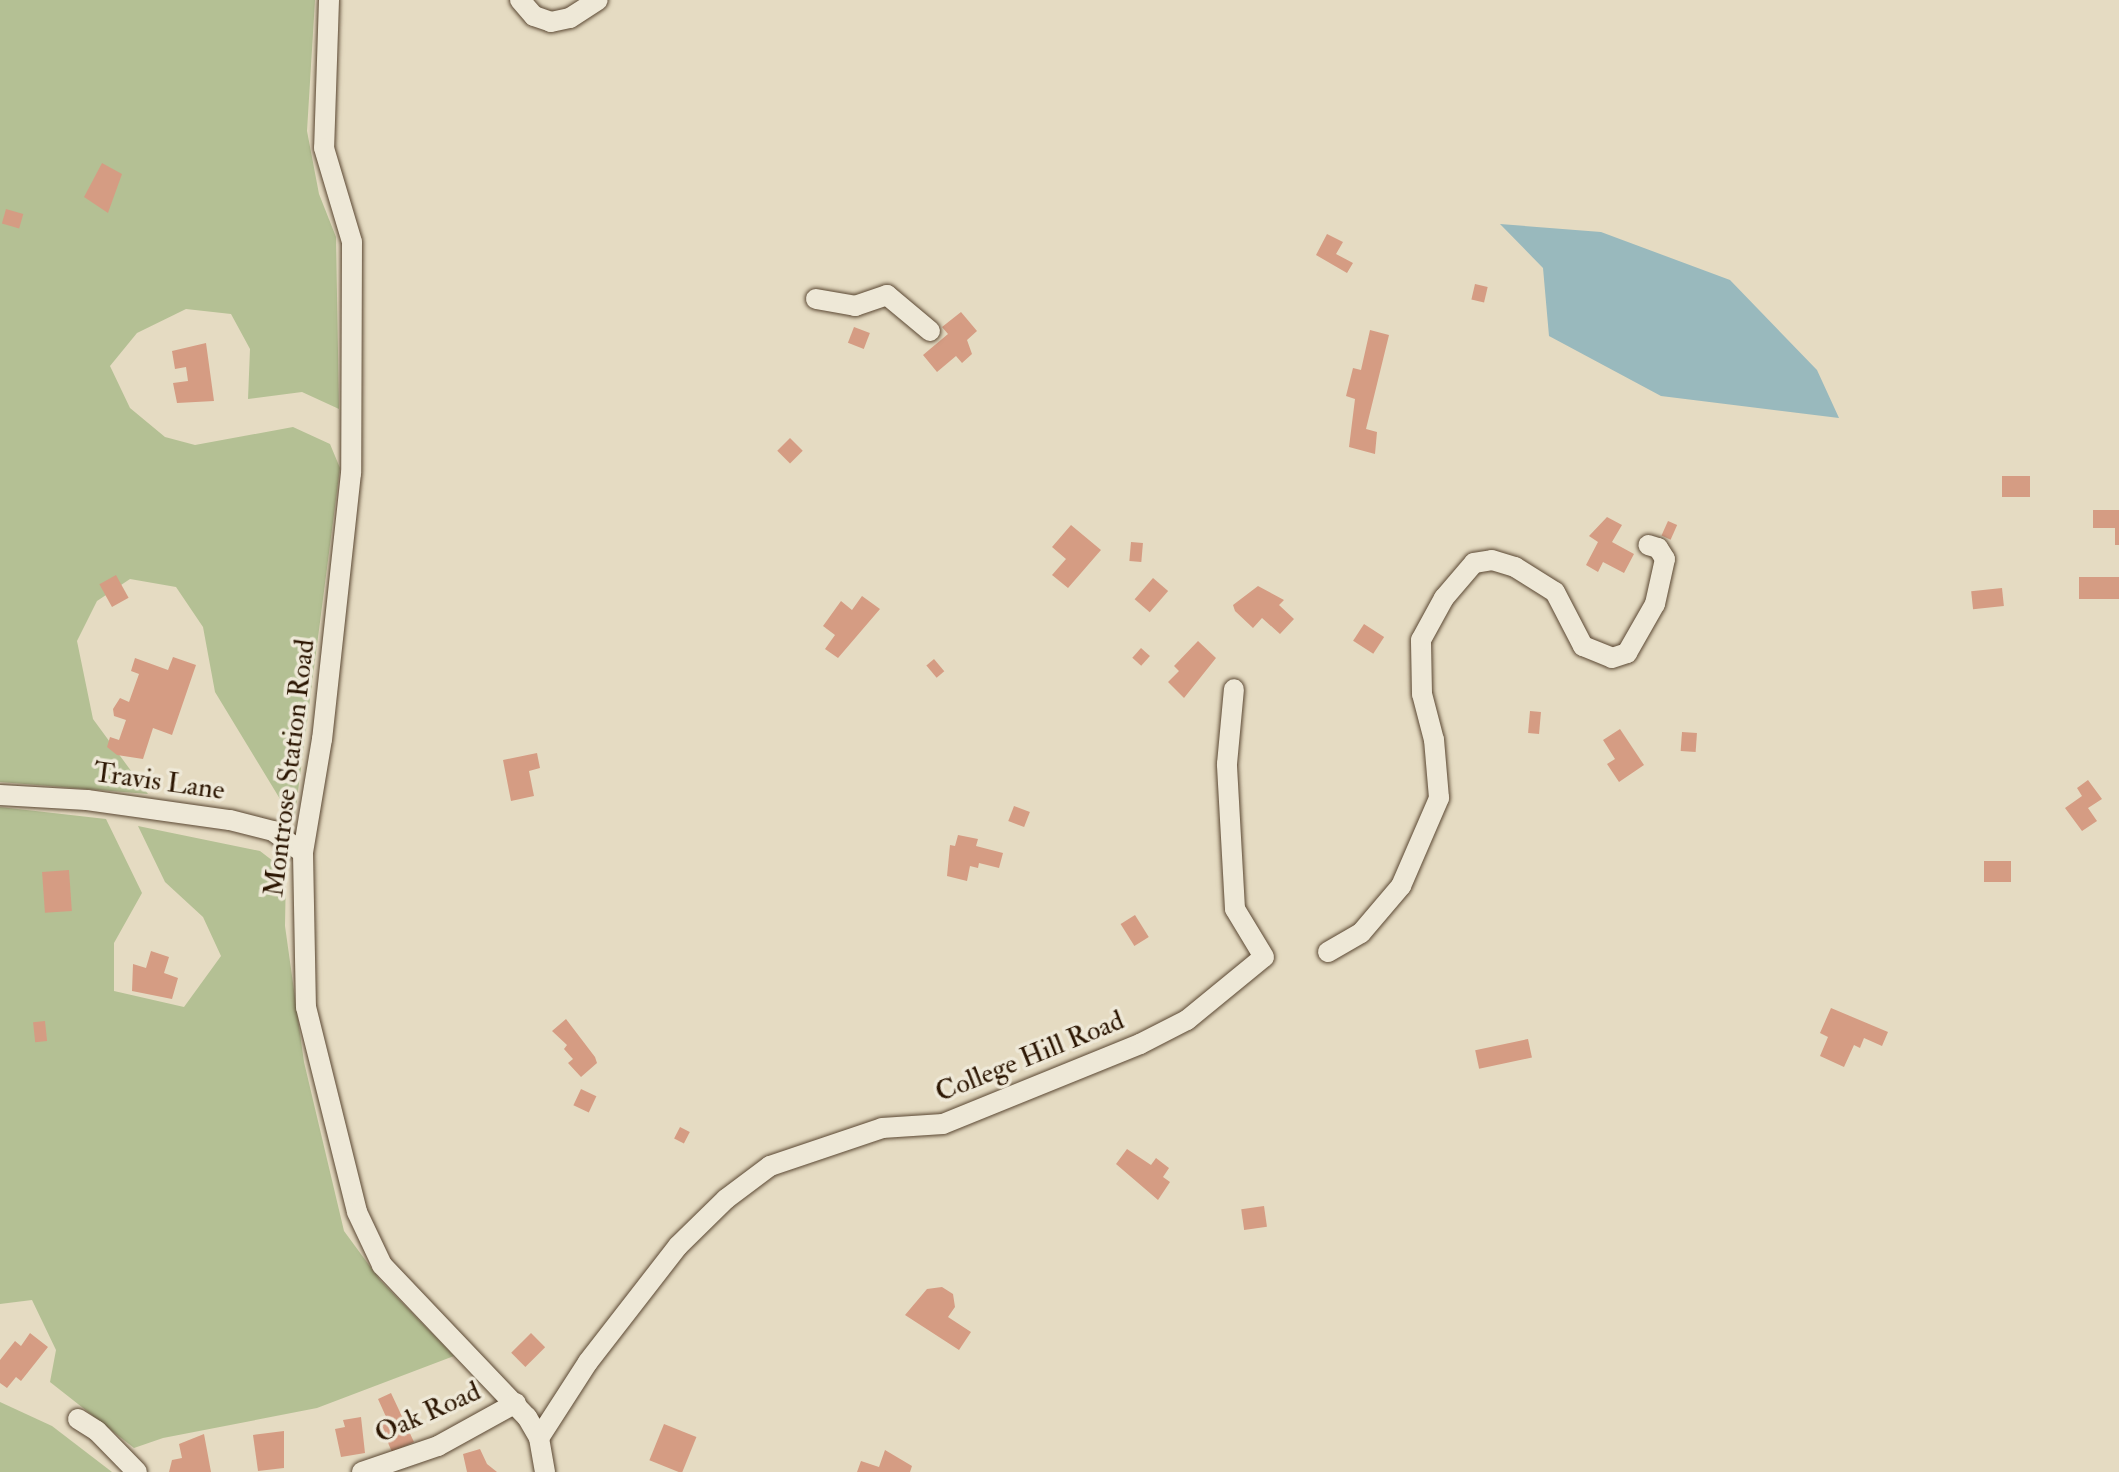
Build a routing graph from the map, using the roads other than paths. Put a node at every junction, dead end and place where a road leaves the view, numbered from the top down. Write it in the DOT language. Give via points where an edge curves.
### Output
graph roads {
  1 [pos="329,0"];
  2 [pos="520,0"];
  3 [pos="598,0"];
  4 [pos="816,299"];
  5 [pos="930,331"];
  6 [pos="1648,545"];
  7 [pos="1234,689"];
  8 [pos="0,795"];
  9 [pos="303,853"];
  10 [pos="1328,952"];
  11 [pos="516,1403"];
  12 [pos="78,1419"];
  13 [pos="539,1438"];
  14 [pos="137,1472"];
  15 [pos="362,1472"];
  16 [pos="545,1472"];
  1 -- 9 [label="street, Montrose Station Road" via="324,148 352,242 351,473 322,739"];
  2 -- 3 [label="street" via="534,16 551,22 570,18"];
  4 -- 5 [label="street" via="855,306 887,295"];
  6 -- 10 [label="street" via="1658,548 1665,559 1655,604 1634,644 1612,658 1583,646 1555,592 1515,567 1492,560 1474,563 1444,598 1421,640 1422,694 1434,740 1439,798 1401,886 1361,933"];
  7 -- 13 [label="street, College Hill Road" via="1227,764 1235,909 1264,957 1187,1020 1140,1044 943,1124 882,1128 770,1166 678,1246 588,1362"];
  8 -- 9 [label="street, Travis Lane" via="87,800 230,820 273,831"];
  9 -- 11 [label="street, Montrose Station Road" via="306,1007 357,1212 393,1281"];
  11 -- 13 [label="street, Montrose Station Road"];
  11 -- 15 [label="street, Oak Road" via="438,1446"];
  12 -- 14 [label="street"];
  13 -- 16 [label="street, Montrose Station Road"];
}
